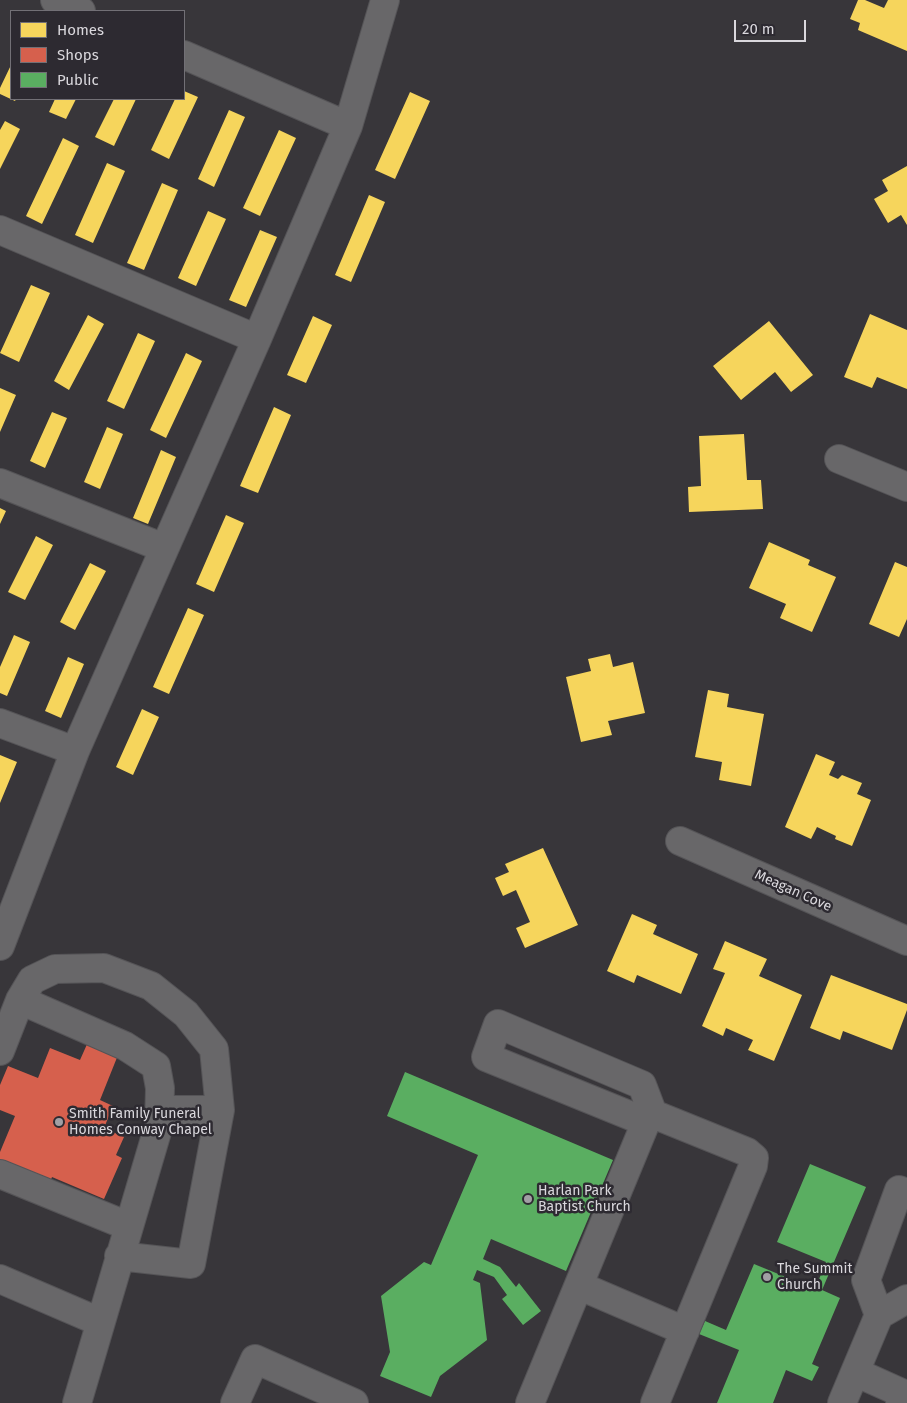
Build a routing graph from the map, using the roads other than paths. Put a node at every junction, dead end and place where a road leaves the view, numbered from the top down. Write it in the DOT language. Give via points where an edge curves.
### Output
graph roads {
  1 [pos="55,0"];
  2 [pos="385,0"];
  3 [pos="79,10"];
  4 [pos="185,55"];
  5 [pos="348,126"];
  6 [pos="0,230"];
  7 [pos="257,339"];
  8 [pos="839,458"];
  9 [pos="0,483"];
  10 [pos="907,487"];
  11 [pos="164,548"];
  12 [pos="0,723"];
  13 [pos="74,751"];
  14 [pos="680,841"];
  15 [pos="907,941"];
  16 [pos="0,946"];
  17 [pos="20,1000"];
  18 [pos="0,1051"];
  19 [pos="159,1110"];
  20 [pos="220,1110"];
  21 [pos="650,1118"];
  22 [pos="0,1174"];
  23 [pos="907,1193"];
  24 [pos="128,1226"];
  25 [pos="119,1256"];
  26 [pos="0,1279"];
  27 [pos="580,1286"];
  28 [pos="907,1299"];
  29 [pos="878,1315"];
  30 [pos="100,1322"];
  31 [pos="686,1330"];
  32 [pos="855,1372"];
  33 [pos="77,1403"];
  34 [pos="235,1403"];
  35 [pos="354,1403"];
  36 [pos="530,1403"];
  37 [pos="655,1403"];
  38 [pos="842,1403"];
  39 [pos="900,1403"];
  1 -- 3 [label="street"];
  2 -- 5 [label="street"];
  4 -- 5 [label="street"];
  5 -- 7 [label="street"];
  6 -- 7 [label="street"];
  7 -- 11 [label="street"];
  8 -- 10 [label="street"];
  9 -- 11 [label="street"];
  11 -- 13 [label="street"];
  12 -- 13 [label="street"];
  13 -- 16 [label="street"];
  14 -- 15 [label="street, Meagan Cove"];
  17 -- 18 [label="street"];
  17 -- 19 [label="street" via="125,1046 156,1066"];
  17 -- 20 [label="street" via="32,980 55,969 104,968 151,986 186,1014 214,1049"];
  19 -- 20 [label="street"];
  19 -- 24 [label="street" via="159,1125"];
  20 -- 25 [label="street" via="191,1264"];
  21 -- 21 [label="street" via="642,1085 498,1024 486,1056"];
  21 -- 27 [label="street"];
  21 -- 31 [label="street" via="747,1152 754,1158"];
  22 -- 24 [label="street"];
  23 -- 29 [label="street" via="899,1190 866,1280"];
  24 -- 25 [label="street"];
  25 -- 30 [label="street"];
  26 -- 30 [label="street"];
  27 -- 31 [label="street"];
  27 -- 36 [label="street"];
  28 -- 29 [label="street"];
  29 -- 32 [label="street"];
  30 -- 33 [label="street"];
  31 -- 37 [label="street"];
  32 -- 38 [label="street"];
  32 -- 39 [label="street" via="904,1394"];
  34 -- 35 [label="street" via="255,1359"];
}
